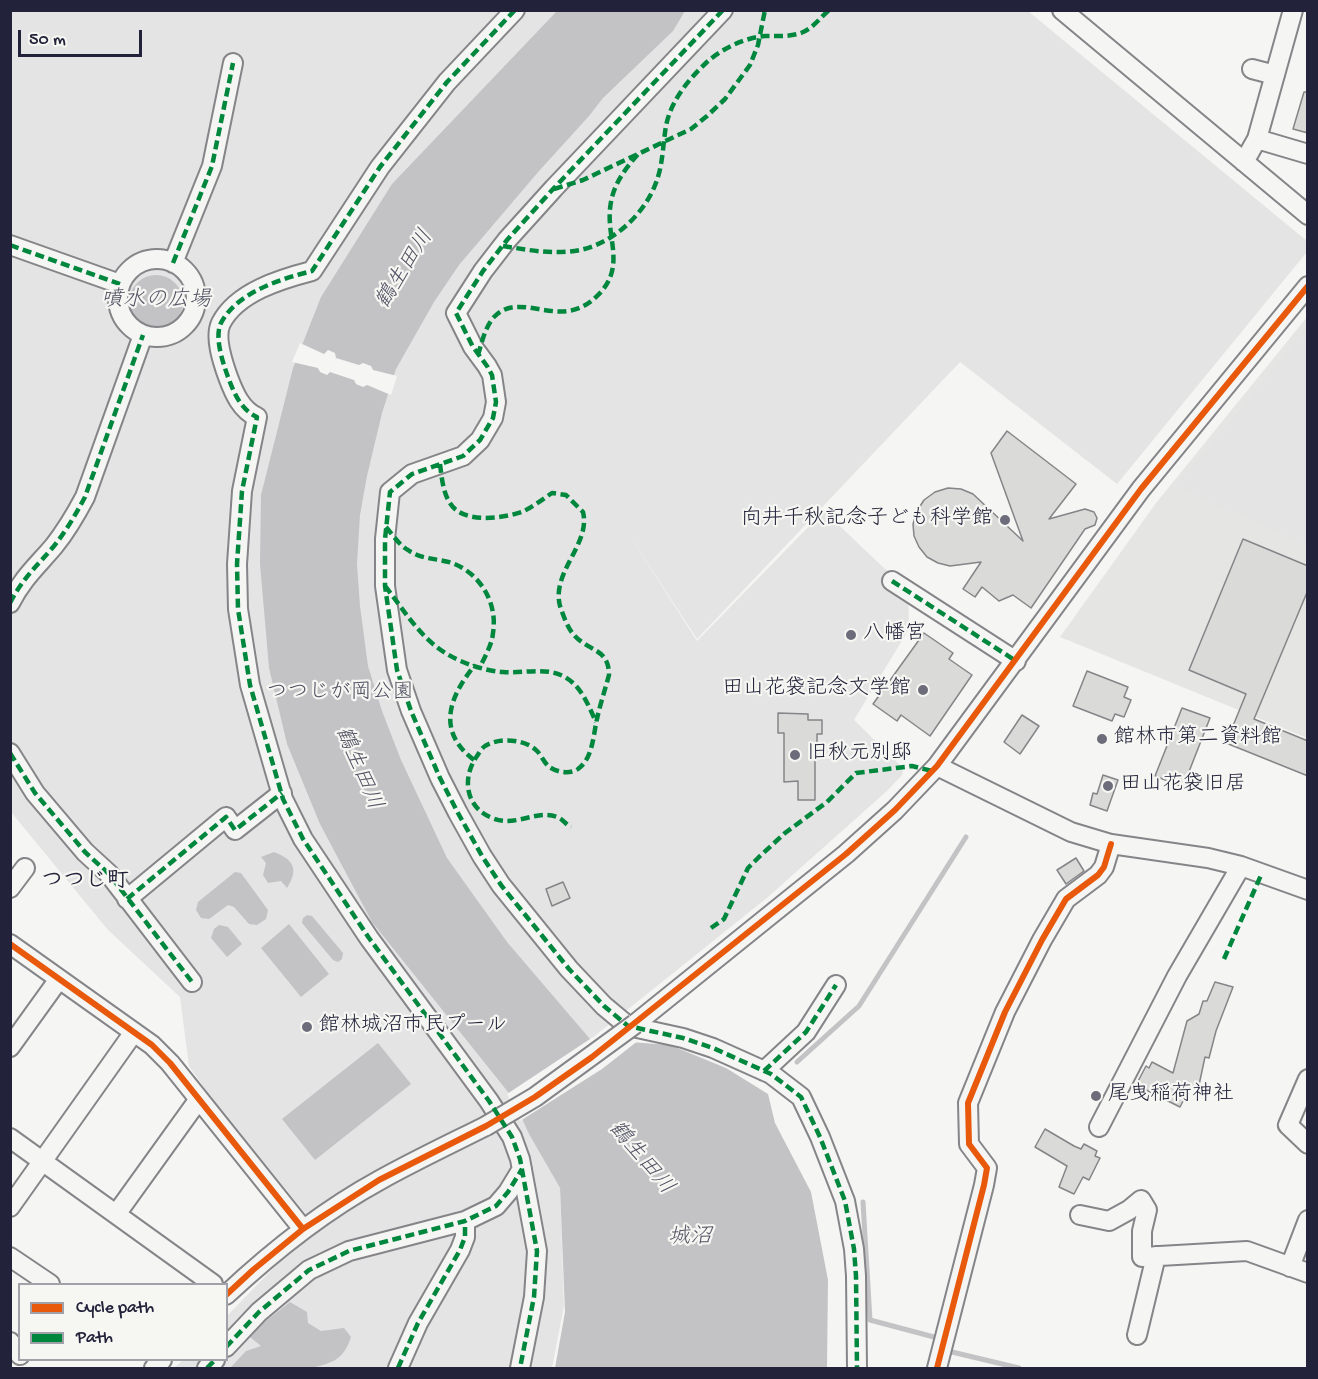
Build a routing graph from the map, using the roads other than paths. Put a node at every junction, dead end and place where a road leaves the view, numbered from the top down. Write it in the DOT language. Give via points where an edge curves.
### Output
graph roads {
  1 [pos="515,10"];
  2 [pos="723,10"];
  3 [pos="1062,10"];
  4 [pos="1293,10"];
  5 [pos="233,63"];
  6 [pos="1252,69"];
  7 [pos="1275,75"];
  8 [pos="1257,139"];
  9 [pos="1308,154"];
  10 [pos="1244,162"];
  11 [pos="1308,214"];
  12 [pos="10,245"];
  13 [pos="173,262"];
  14 [pos="120,284"];
  15 [pos="1308,286"];
  16 [pos="143,335"];
  17 [pos="892,581"];
  18 [pos="10,603"];
  19 [pos="1016,661"];
  20 [pos="10,753"];
  21 [pos="936,766"];
  22 [pos="282,793"];
  23 [pos="1111,844"];
  24 [pos="1241,866"];
  25 [pos="25,868"];
  26 [pos="10,888"];
  27 [pos="1308,890"];
  28 [pos="127,899"];
  29 [pos="10,944"];
  30 [pos="59,979"];
  31 [pos="192,982"];
  32 [pos="836,985"];
  33 [pos="134,1032"];
  34 [pos="10,1047"];
  35 [pos="764,1071"];
  36 [pos="1308,1079"];
  37 [pos="199,1099"];
  38 [pos="1099,1127"];
  39 [pos="10,1138"];
  40 [pos="1308,1144"];
  41 [pos="43,1162"];
  42 [pos="522,1169"];
  43 [pos="10,1207"];
  44 [pos="117,1213"];
  45 [pos="1080,1215"];
  46 [pos="1308,1220"];
  47 [pos="465,1221"];
  48 [pos="303,1229"];
  49 [pos="1149,1256"];
  50 [pos="10,1257"];
  51 [pos="1299,1270"];
  52 [pos="49,1283"];
  53 [pos="212,1283"];
  54 [pos="228,1294"];
  55 [pos="1137,1335"];
  56 [pos="228,1345"];
  57 [pos="398,1368"];
  58 [pos="520,1368"];
  59 [pos="857,1368"];
  60 [pos="937,1368"];
  1 -- 22 [label="street" via="447,82 380,167 312,271 259,289 233,308 220,324 219,337 229,379 246,412 257,417 242,491 238,609 250,685"];
  2 -- 35 [label="street" via="507,240 456,313 464,333 492,375 496,402 493,418 480,440 463,456 412,474 390,492 385,586 397,670 411,711 449,795 501,885 569,969 628,1026 683,1038"];
  3 -- 10 [label="street"];
  4 -- 7 [label="street"];
  5 -- 13 [label="street" via="212,166"];
  6 -- 7 [label="street"];
  7 -- 8 [label="street"];
  8 -- 9 [label="street"];
  8 -- 10 [label="street"];
  10 -- 11 [label="street"];
  12 -- 14 [label="street"];
  13 -- 14 [label="street" via="146,261 133,267"];
  13 -- 16 [label="street" via="193,283 193,313 182,328 170,335"];
  14 -- 16 [label="street" via="118,305 123,318"];
  15 -- 19 [label="street" via="1141,489"];
  16 -- 18 [label="street" via="85,497"];
  17 -- 19 [label="street"];
  19 -- 21 [label="street"];
  20 -- 28 [label="street" via="36,793"];
  21 -- 23 [label="street" via="1071,832"];
  21 -- 48 [label="street, bridge" via="846,854 592,1058 486,1126 379,1180"];
  22 -- 28 [label="street" via="235,830 226,817"];
  22 -- 42 [label="street" via="303,839 332,886 512,1137"];
  23 -- 24 [label="street"];
  23 -- 60 [label="street" via="1104,867 1066,899 1042,940 1005,1012 968,1103 969,1144 987,1168"];
  24 -- 27 [label="street"];
  24 -- 38 [label="street" via="1177,976"];
  25 -- 26 [label="street"];
  28 -- 31 [label="street"];
  29 -- 30 [label="street"];
  30 -- 33 [label="street"];
  30 -- 34 [label="street"];
  32 -- 35 [label="street" via="806,1032"];
  33 -- 37 [label="street" via="170,1063"];
  33 -- 41 [label="street"];
  35 -- 59 [label="street" via="801,1097 845,1201 856,1276"];
  36 -- 40 [label="street" via="1288,1125"];
  37 -- 44 [label="street"];
  37 -- 48 [label="street"];
  39 -- 41 [label="street"];
  41 -- 43 [label="street"];
  41 -- 44 [label="street"];
  42 -- 47 [label="street" via="496,1206"];
  42 -- 58 [label="street" via="537,1251 534,1298"];
  44 -- 53 [label="street"];
  45 -- 49 [label="street" via="1108,1221 1141,1200 1147,1210 1142,1231"];
  46 -- 51 [label="street"];
  47 -- 56 [label="street" via="349,1251 309,1270"];
  47 -- 57 [label="street" via="460,1250 418,1323"];
  48 -- 54 [label="street"];
  49 -- 51 [label="street" via="1247,1251"];
  49 -- 55 [label="street"];
  50 -- 52 [label="street"];
}
